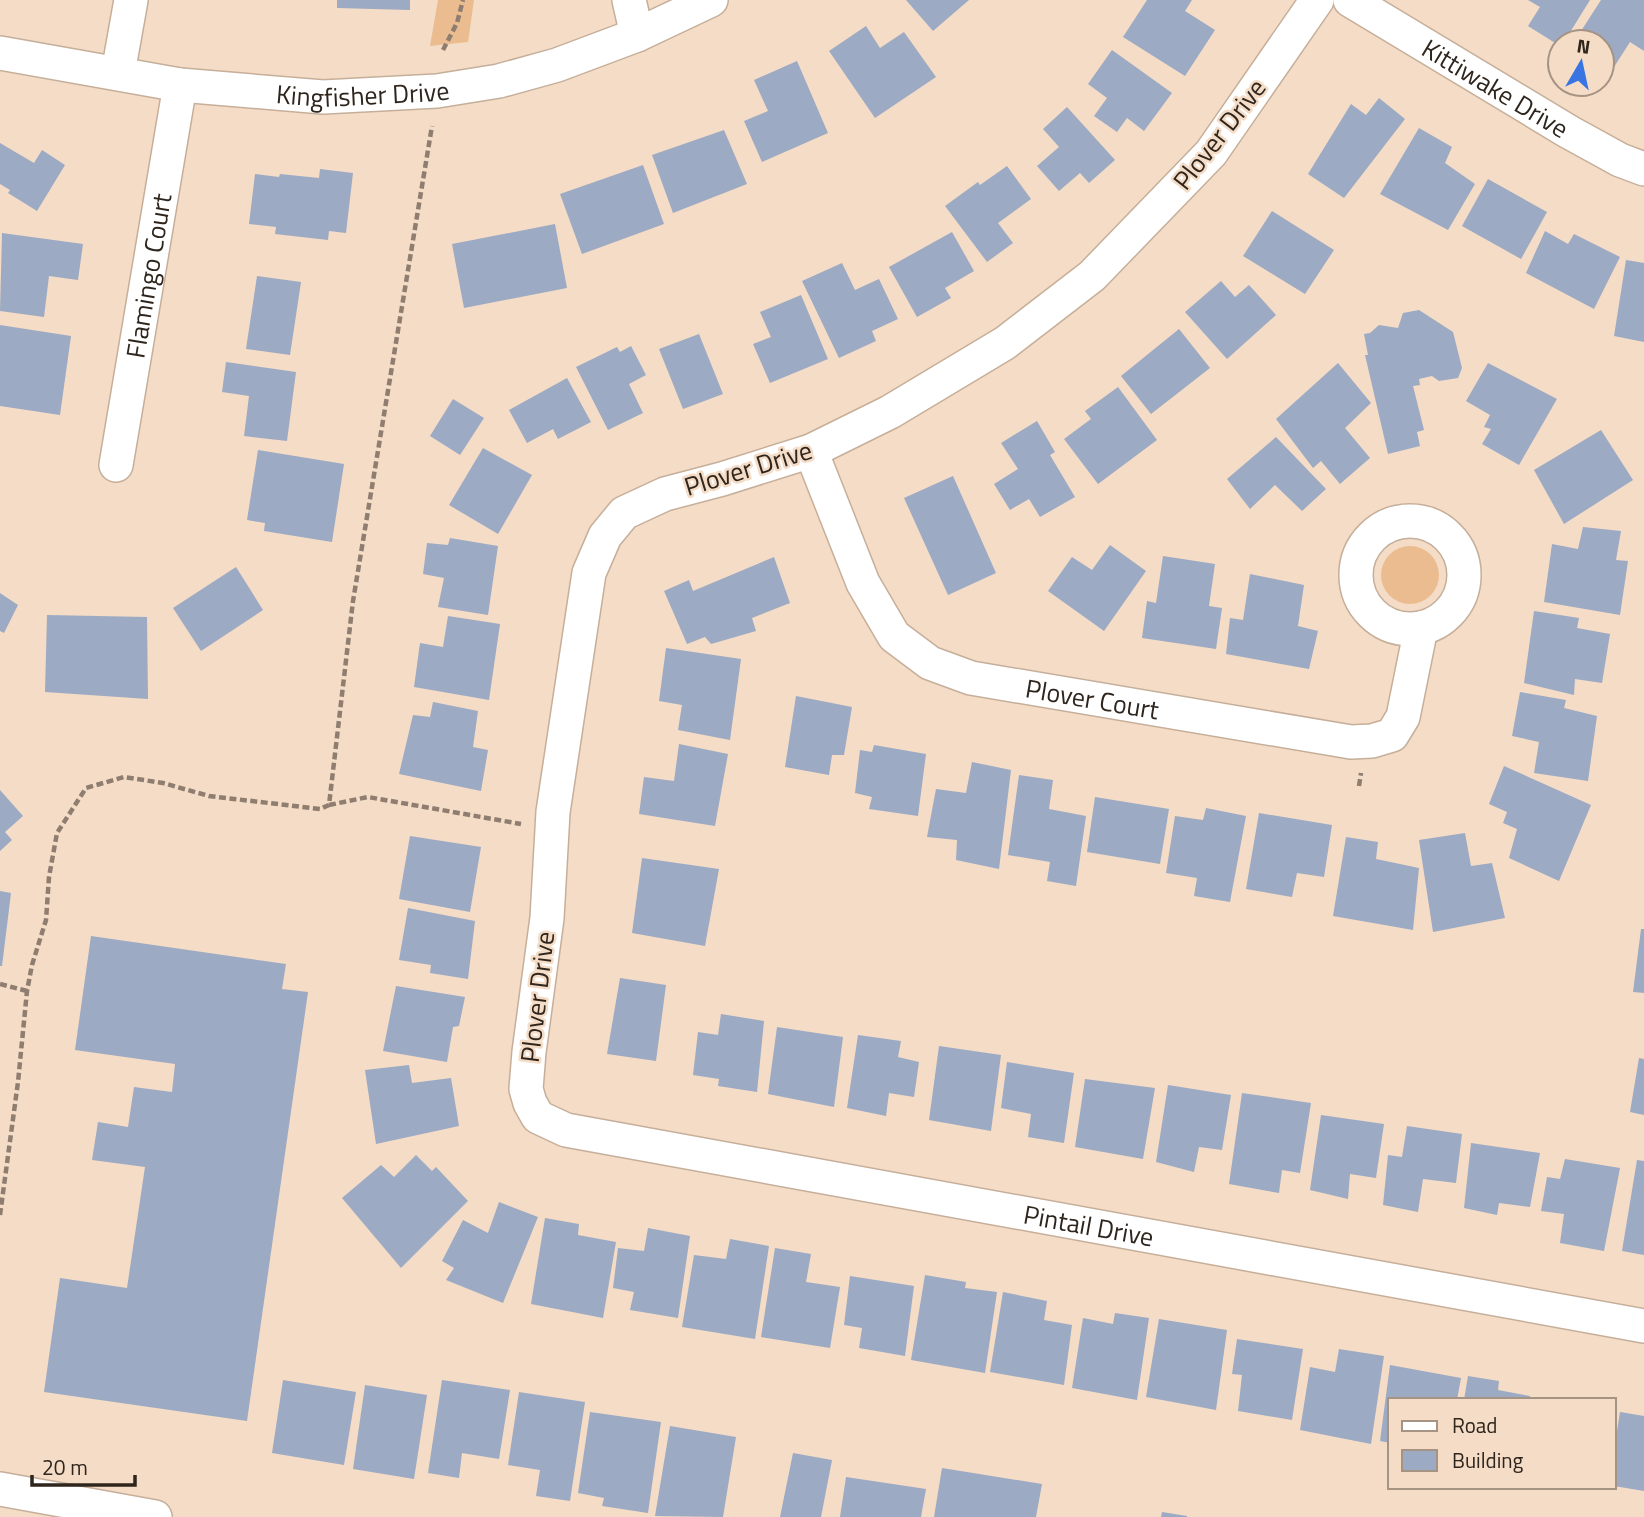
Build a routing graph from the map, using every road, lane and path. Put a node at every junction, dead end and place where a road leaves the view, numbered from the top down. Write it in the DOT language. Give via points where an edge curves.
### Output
graph roads {
  1 [pos="131,0"];
  2 [pos="463,0"];
  3 [pos="629,0"];
  4 [pos="711,0"];
  5 [pos="1317,0"];
  6 [pos="1350,0"];
  7 [pos="637,35"];
  8 [pos="443,50"];
  9 [pos="0,53"];
  10 [pos="118,73"];
  11 [pos="180,85"];
  12 [pos="432,126"];
  13 [pos="1644,169"];
  14 [pos="811,451"];
  15 [pos="117,465"];
  16 [pos="1421,628"];
  17 [pos="329,805"];
  18 [pos="524,824"];
  19 [pos="0,984"];
  20 [pos="27,991"];
  21 [pos="538,1117"];
  22 [pos="0,1215"];
  23 [pos="1644,1326"];
  24 [pos="5,1499"];
  25 [pos="156,1517"];
  1 -- 10 [label="street"];
  2 -- 8 [label="path"];
  3 -- 7 [label="street"];
  4 -- 7 [label="street, Kingfisher Drive"];
  5 -- 14 [label="street, Plover Drive" via="1211,153 1092,276 1005,343 890,412"];
  6 -- 13 [label="street, Kittiwake Drive" via="1569,132"];
  7 -- 11 [label="street, Kingfisher Drive" via="557,65 437,91 323,97"];
  9 -- 10 [label="street, Kingfisher Drive"];
  10 -- 11 [label="street, Kingfisher Drive"];
  11 -- 15 [label="street, Flamingo Court"];
  12 -- 17 [label="path" via="352,601"];
  14 -- 16 [label="street, Plover Court" via="863,583 894,636 930,663 971,678 1351,742 1372,741 1392,735 1403,717"];
  14 -- 21 [label="street, Plover Drive" via="665,494 624,513 605,536 589,573 553,812 547,918 529,1052 526,1089"];
  17 -- 18 [label="path" via="368,797"];
  17 -- 20 [label="path" via="320,808 209,796 124,777 86,788 57,833 46,920"];
  19 -- 20 [label="path"];
  20 -- 22 [label="path"];
  21 -- 23 [label="street, Pintail Drive" via="566,1130"];
  24 -- 25 [label="street"];
}
